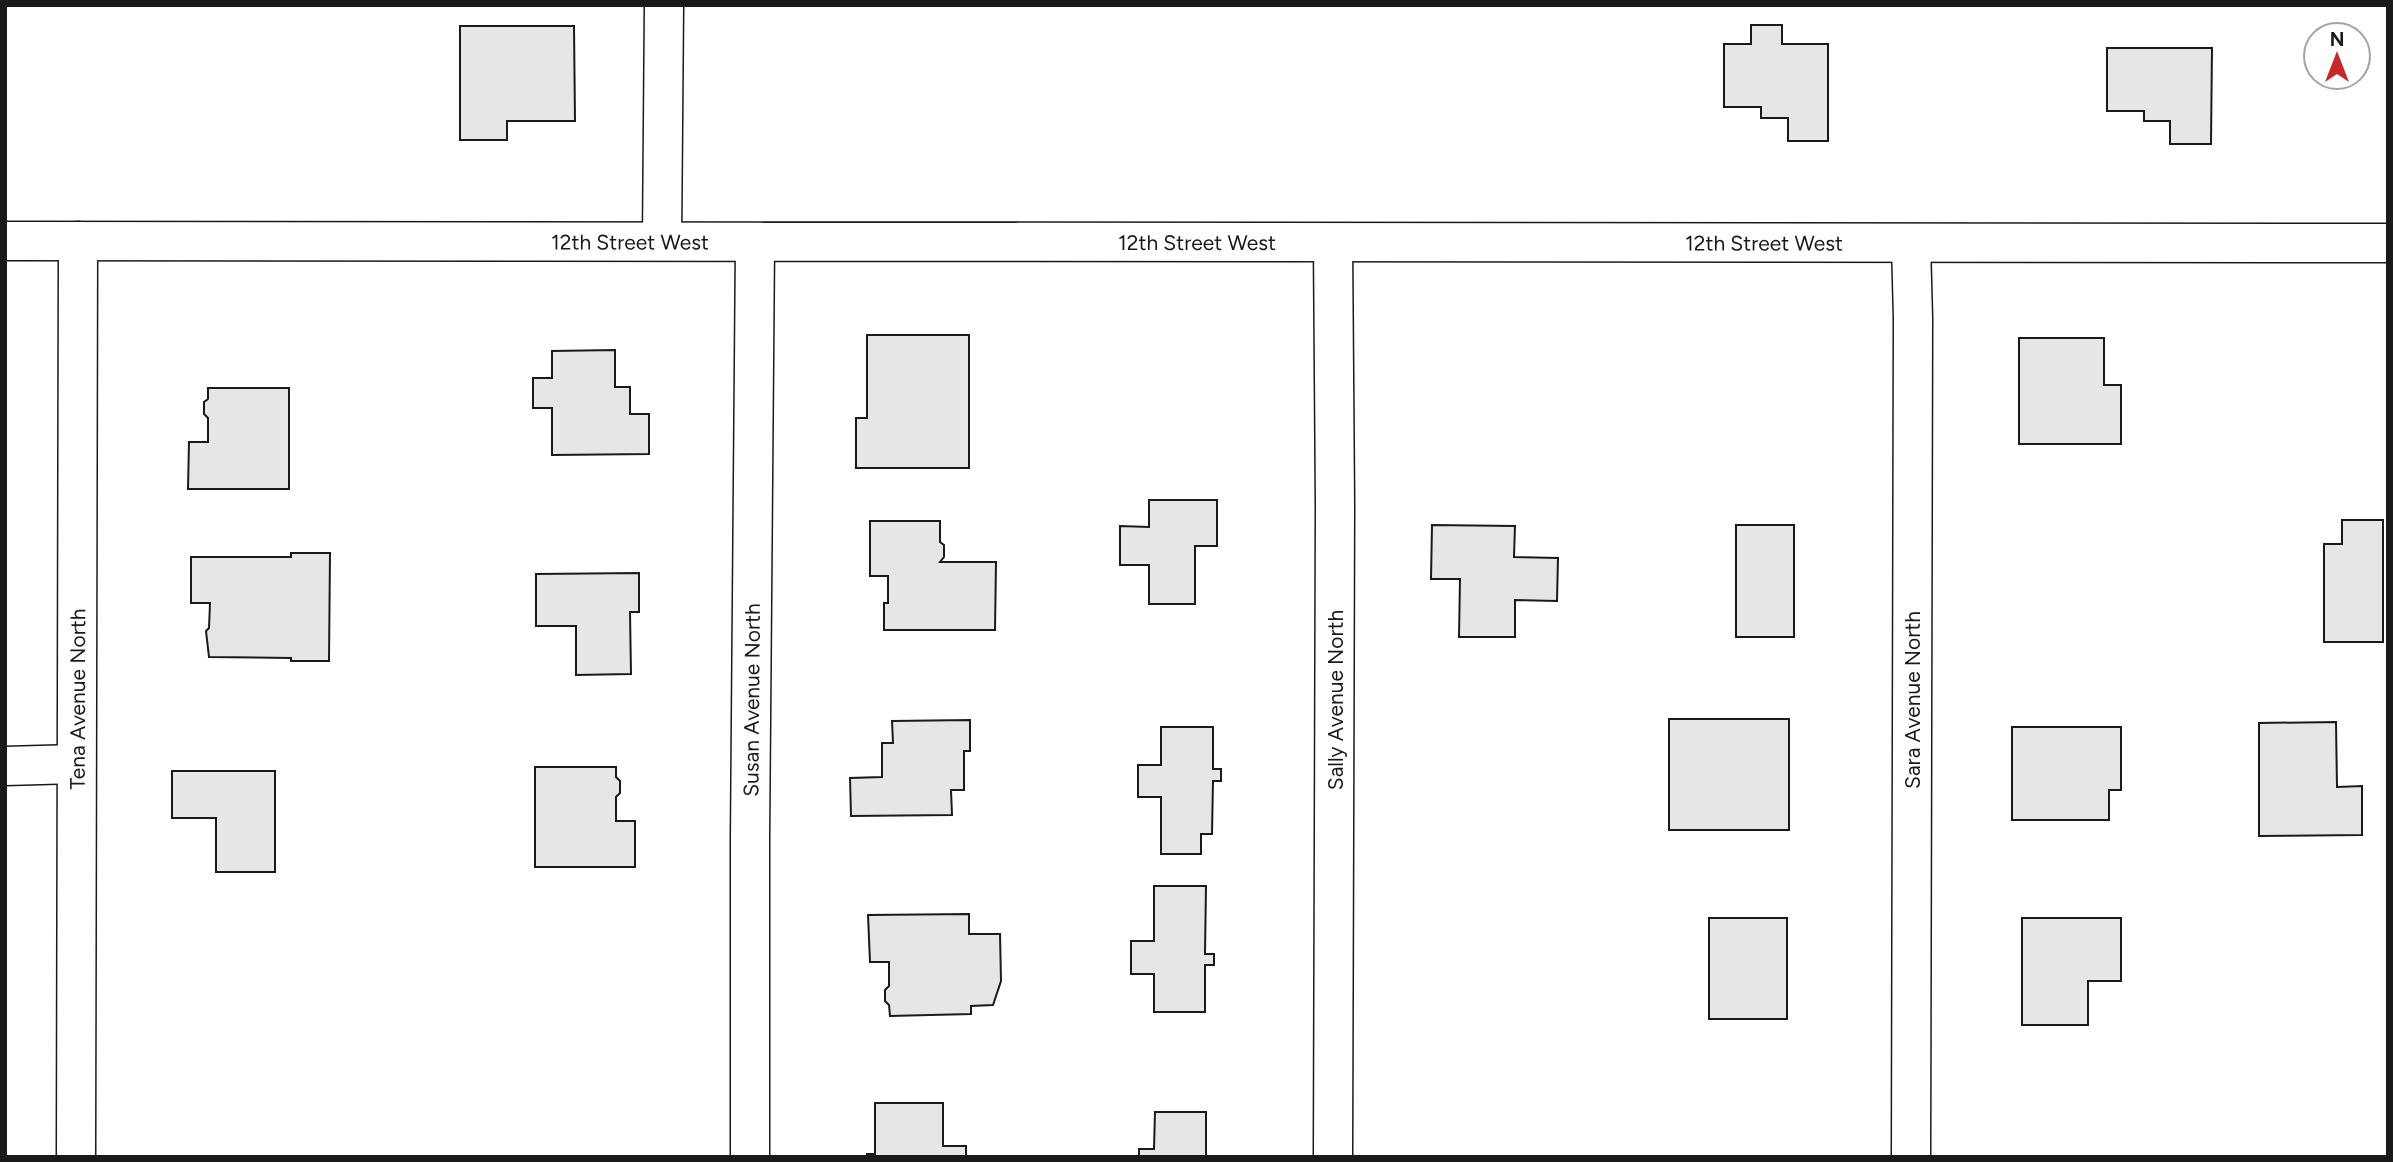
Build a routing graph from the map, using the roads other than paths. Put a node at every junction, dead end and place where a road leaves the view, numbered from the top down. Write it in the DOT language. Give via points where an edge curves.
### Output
graph roads {
  1 [pos="664,5"];
  2 [pos="5,240"];
  3 [pos="78,241"];
  4 [pos="662,241"];
  5 [pos="755,243"];
  6 [pos="1333,243"];
  7 [pos="2388,243"];
  8 [pos="1911,244"];
  9 [pos="76,764"];
  10 [pos="5,766"];
  11 [pos="76,1157"];
  12 [pos="750,1157"];
  13 [pos="1333,1157"];
  14 [pos="1911,1157"];
  1 -- 4 [label="street"];
  2 -- 3 [label="street, 12th Street West"];
  3 -- 4 [label="street, 12th Street West"];
  3 -- 9 [label="street, Tena Avenue North"];
  4 -- 5 [label="street, 12th Street West"];
  5 -- 6 [label="street, 12th Street West"];
  5 -- 12 [label="street, Susan Avenue North"];
  6 -- 8 [label="street, 12th Street West"];
  6 -- 13 [label="street, Sally Avenue North"];
  7 -- 8 [label="street, 12th Street West"];
  8 -- 14 [label="street, Sara Avenue North"];
  9 -- 10 [label="street"];
  9 -- 11 [label="street, Tena Avenue North"];
}
